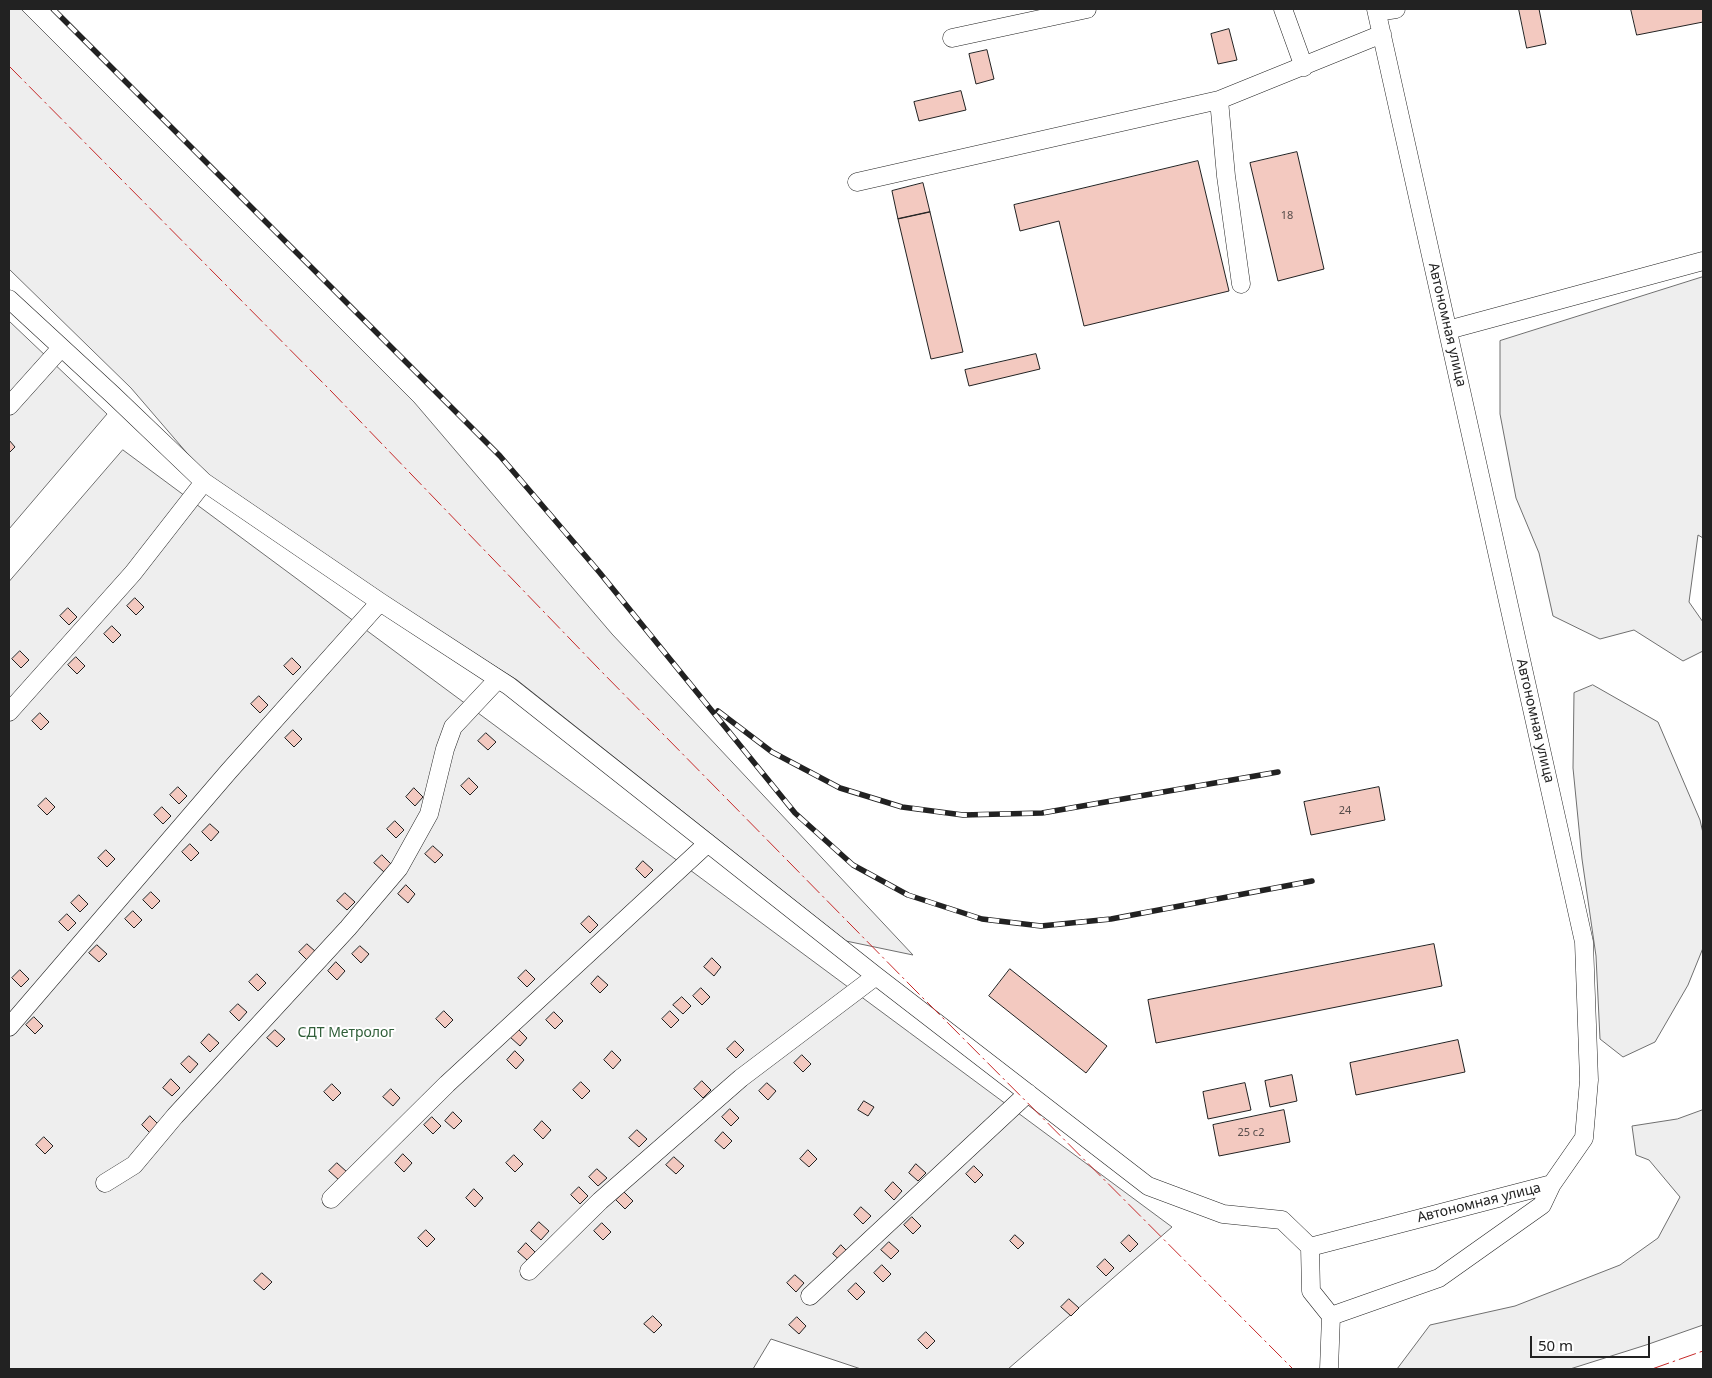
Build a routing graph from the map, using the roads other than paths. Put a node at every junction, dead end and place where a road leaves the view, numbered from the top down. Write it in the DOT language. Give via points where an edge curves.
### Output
graph roads {
  1 [pos="1086,9"];
  2 [pos="1283,9"];
  3 [pos="1396,9"];
  4 [pos="1377,11"];
  5 [pos="1382,34"];
  6 [pos="952,38"];
  7 [pos="1304,67"];
  8 [pos="1219,100"];
  9 [pos="857,182"];
  10 [pos="1703,261"];
  11 [pos="1242,284"];
  12 [pos="9,299"];
  13 [pos="1448,330"];
  14 [pos="61,348"];
  15 [pos="9,406"];
  16 [pos="204,482"];
  17 [pos="380,602"];
  18 [pos="498,679"];
  19 [pos="9,712"];
  20 [pos="708,843"];
  21 [pos="876,976"];
  22 [pos="9,1027"];
  23 [pos="1028,1093"];
  24 [pos="105,1183"];
  25 [pos="1552,1184"];
  26 [pos="331,1198"];
  27 [pos="1310,1247"];
  28 [pos="530,1271"];
  29 [pos="810,1296"];
  30 [pos="1331,1316"];
  31 [pos="1329,1369"];
  1 -- 6 [label="street"];
  2 -- 7 [label="street"];
  3 -- 4 [label="street"];
  4 -- 5 [label="street, Автономная улица"];
  5 -- 7 [label="street"];
  5 -- 13 [label="street, Автономная улица"];
  7 -- 8 [label="street"];
  8 -- 9 [label="street"];
  8 -- 11 [label="street"];
  10 -- 13 [label="street"];
  12 -- 14 [label="street"];
  13 -- 25 [label="street, Автономная улица" via="1584,942 1589,1080 1584,1138"];
  14 -- 15 [label="street"];
  14 -- 16 [label="street"];
  16 -- 17 [label="street"];
  16 -- 19 [label="street" via="133,573"];
  17 -- 18 [label="street"];
  17 -- 22 [label="street" via="229,771"];
  18 -- 20 [label="street"];
  18 -- 24 [label="street" via="453,728 429,814 399,868 134,1165"];
  20 -- 21 [label="street"];
  20 -- 26 [label="street" via="447,1084"];
  21 -- 23 [label="street"];
  21 -- 28 [label="street" via="741,1078 600,1202"];
  23 -- 27 [label="street" via="1148,1186 1223,1214 1282,1220"];
  23 -- 29 [label="street"];
  25 -- 27 [label="street, Автономная улица"];
  25 -- 30 [label="street" via="1542,1205 1439,1278"];
  27 -- 30 [label="street" via="1311,1291"];
  30 -- 31 [label="street"];
}
